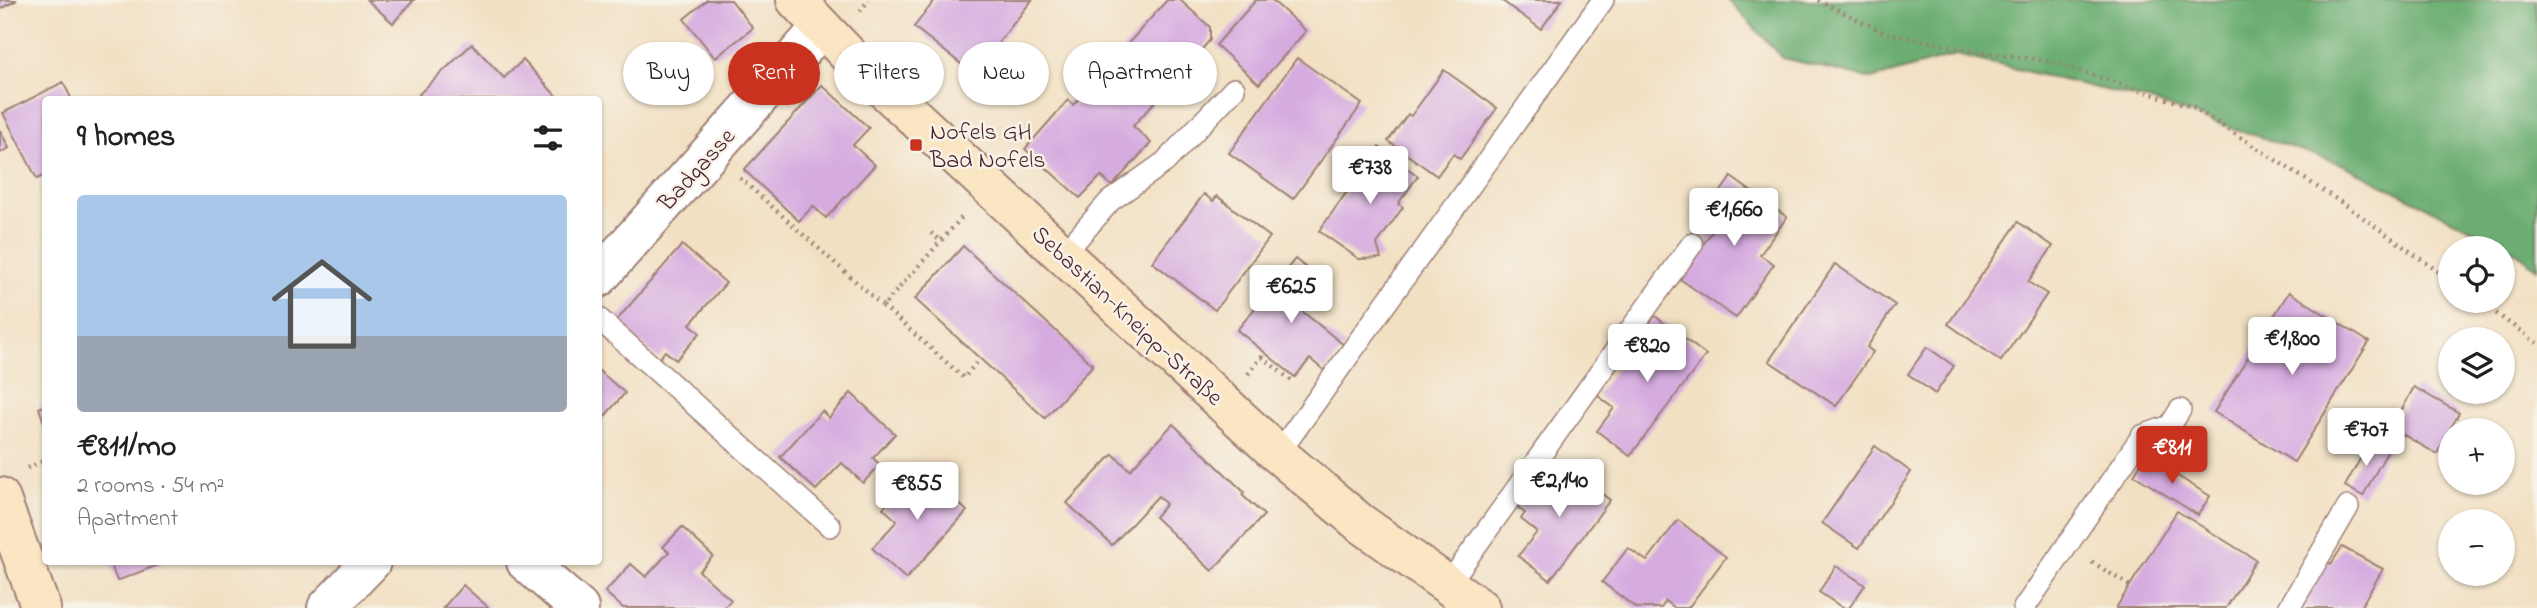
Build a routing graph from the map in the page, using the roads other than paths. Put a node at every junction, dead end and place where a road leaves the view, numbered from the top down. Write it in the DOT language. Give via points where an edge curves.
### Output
graph roads {
  1 [pos="796,0"];
  2 [pos="1603,0"];
  3 [pos="821,29"];
  4 [pos="1234,89"];
  5 [pos="1692,244"];
  6 [pos="1063,255"];
  7 [pos="602,274"];
  8 [pos="602,322"];
  9 [pos="2180,410"];
  10 [pos="1278,454"];
  11 [pos="0,497"];
  12 [pos="2348,507"];
  13 [pos="830,526"];
  14 [pos="368,565"];
  15 [pos="529,565"];
  16 [pos="1447,586"];
  17 [pos="41,608"];
  18 [pos="327,608"];
  19 [pos="579,608"];
  20 [pos="1480,608"];
  21 [pos="2024,608"];
  22 [pos="2289,608"];
  1 -- 3 [label="main road, Sebastian-Kneipp-Straße"];
  2 -- 10 [label="lane"];
  3 -- 6 [label="main road, Sebastian-Kneipp-Straße"];
  3 -- 7 [label="street, Badgasse"];
  4 -- 6 [label="lane" via="1165,162 1110,201"];
  5 -- 16 [label="lane"];
  6 -- 10 [label="main road, Sebastian-Kneipp-Straße"];
  8 -- 13 [label="lane"];
  9 -- 21 [label="lane" via="2170,426 2142,436"];
  10 -- 16 [label="main road, Sebastian-Kneipp-Straße" via="1359,522"];
  11 -- 17 [label="main road"];
  12 -- 22 [label="lane"];
  14 -- 18 [label="street"];
  15 -- 19 [label="street"];
  16 -- 20 [label="main road, Sebastian-Kneipp-Straße"];
}
